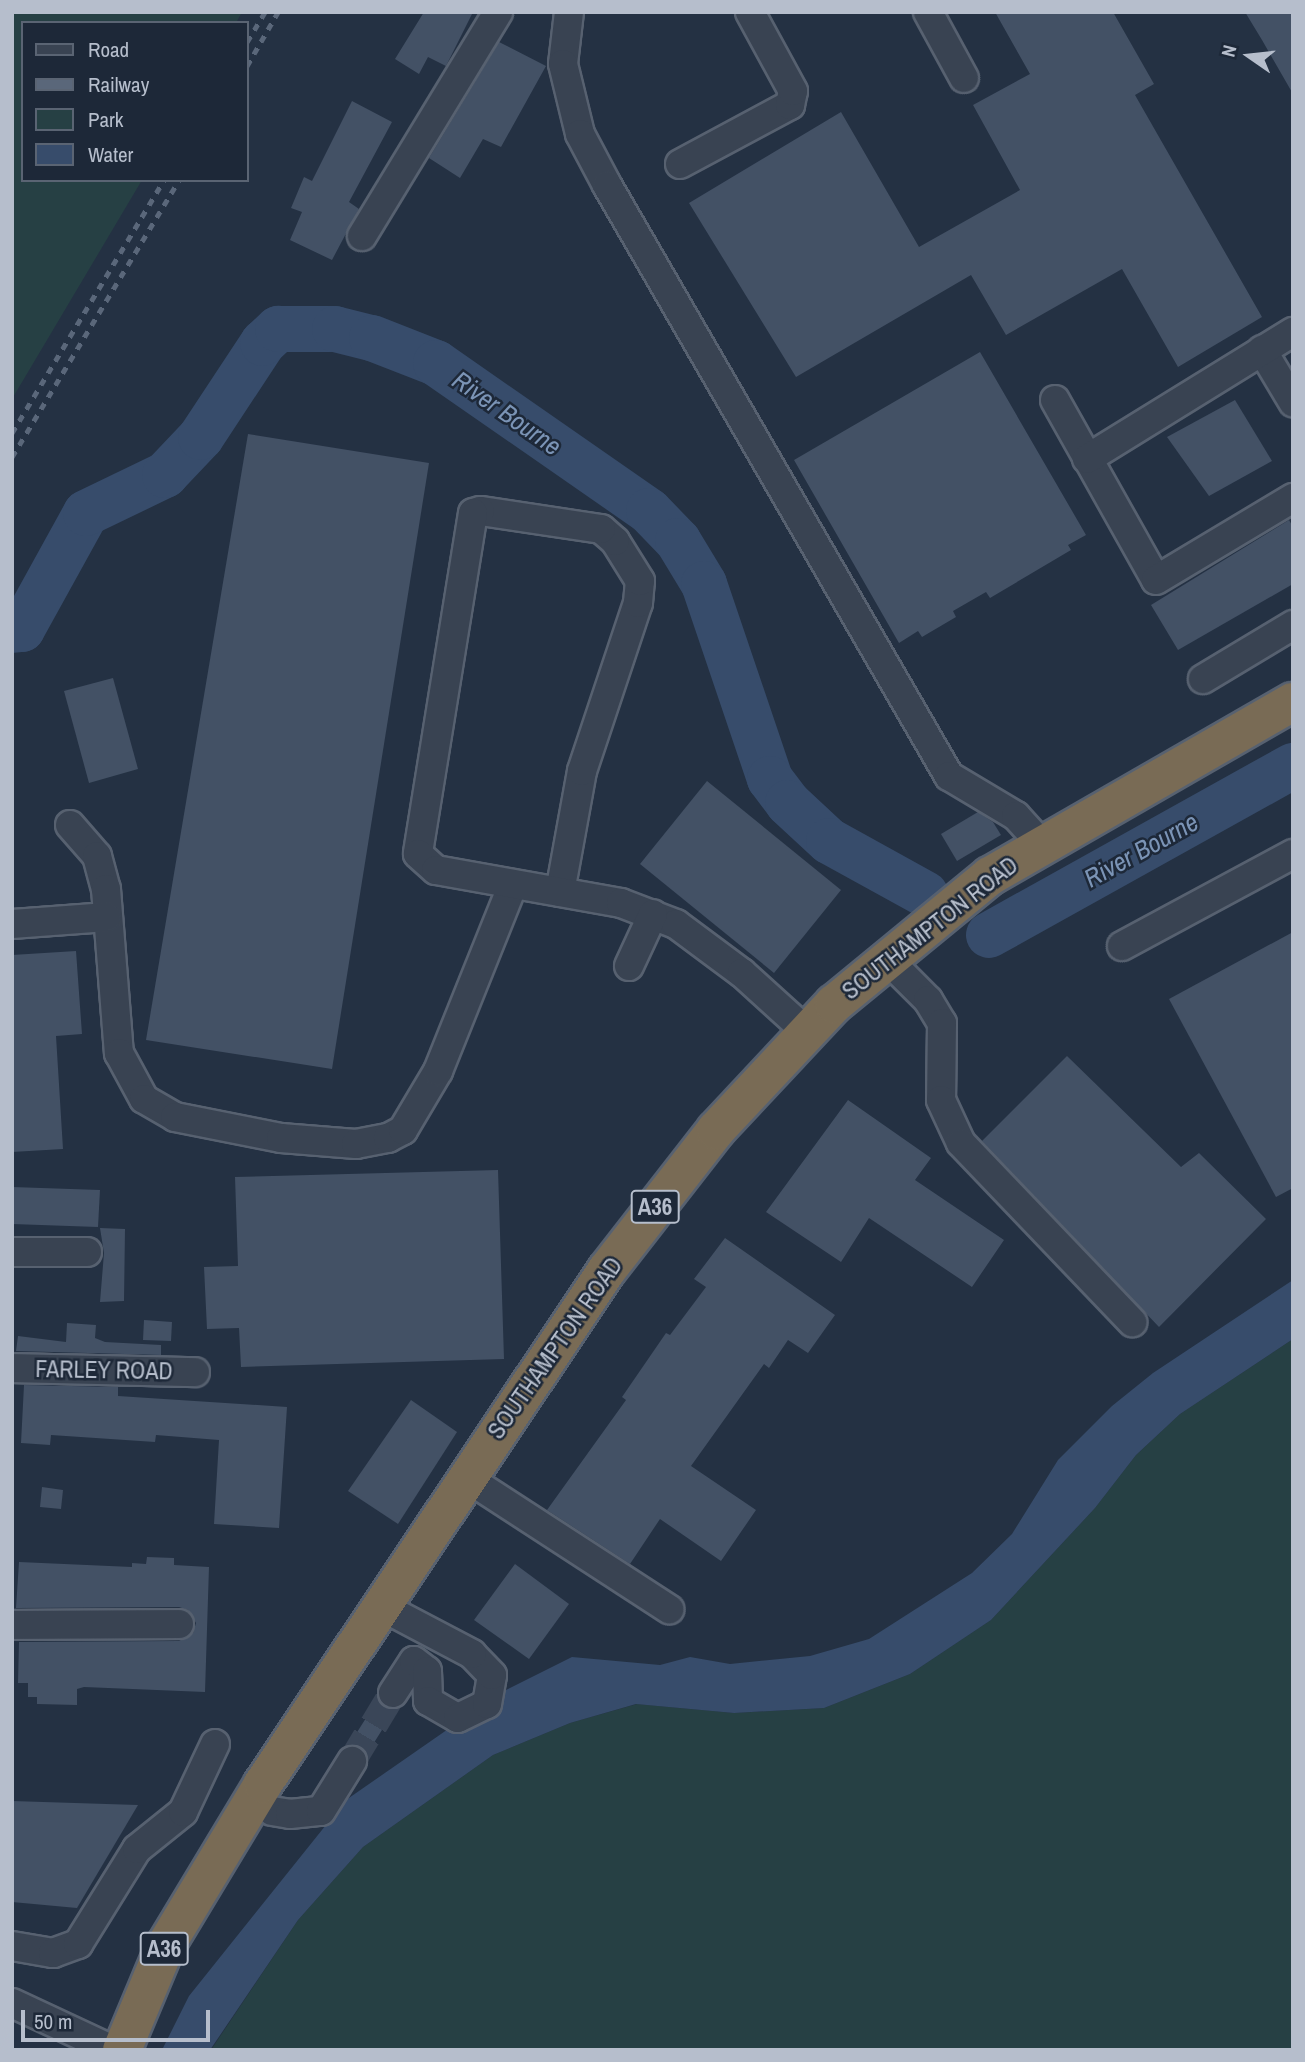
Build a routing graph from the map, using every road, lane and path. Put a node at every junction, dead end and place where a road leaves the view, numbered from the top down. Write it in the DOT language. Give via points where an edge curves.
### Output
graph roads {
  1 [pos="498,12"];
  2 [pos="569,12"];
  3 [pos="750,12"];
  4 [pos="928,12"];
  5 [pos="964,78"];
  6 [pos="680,163"];
  7 [pos="362,236"];
  8 [pos="1293,332"];
  9 [pos="1262,350"];
  10 [pos="1055,400"];
  11 [pos="1293,402"];
  12 [pos="1087,458"];
  13 [pos="1293,498"];
  14 [pos="1293,625"];
  15 [pos="1203,679"];
  16 [pos="1293,702"];
  17 [pos="1293,728"];
  18 [pos="70,825"];
  19 [pos="1042,845"];
  20 [pos="1293,854"];
  21 [pos="513,884"];
  22 [pos="560,892"];
  23 [pos="653,914"];
  24 [pos="107,917"];
  25 [pos="12,923"];
  26 [pos="1122,946"];
  27 [pos="629,966"];
  28 [pos="901,973"];
  29 [pos="806,1031"];
  30 [pos="12,1252"];
  31 [pos="87,1252"];
  32 [pos="1132,1322"];
  33 [pos="12,1368"];
  34 [pos="195,1372"];
  35 [pos="484,1489"];
  36 [pos="669,1609"];
  37 [pos="398,1615"];
  38 [pos="179,1624"];
  39 [pos="12,1625"];
  40 [pos="393,1693"];
  41 [pos="215,1744"];
  42 [pos="352,1761"];
  43 [pos="272,1811"];
  44 [pos="13,1950"];
  45 [pos="12,2003"];
  46 [pos="140,2013"];
  47 [pos="113,2050"];
  48 [pos="122,2050"];
  1 -- 7 [label="street"];
  2 -- 19 [label="street" via="563,64 580,134 607,185 950,776 1016,816"];
  3 -- 6 [label="street" via="793,91 790,104"];
  4 -- 5 [label="street"];
  8 -- 9 [label="street"];
  9 -- 11 [label="street"];
  9 -- 12 [label="street"];
  10 -- 12 [label="street"];
  12 -- 13 [label="street" via="1156,580"];
  14 -- 15 [label="street"];
  16 -- 19 [label="highway, SOUTHAMPTON ROAD / A36"];
  17 -- 28 [label="highway, SOUTHAMPTON ROAD / A36" via="1051,860"];
  18 -- 24 [label="street" via="97,856 106,888"];
  19 -- 29 [label="highway, SOUTHAMPTON ROAD / A36" via="989,876 902,943"];
  20 -- 26 [label="street"];
  21 -- 22 [label="street"];
  21 -- 22 [label="street" via="436,870 418,854 471,525 474,513 480,511 601,529 615,541 640,581 636,610 582,771"];
  21 -- 24 [label="street" via="423,1102 403,1130 388,1139 356,1144 202,1124 175,1117 144,1099 119,1053"];
  22 -- 23 [label="street"];
  23 -- 27 [label="street"];
  23 -- 29 [label="street" via="696,936"];
  24 -- 25 [label="street"];
  28 -- 32 [label="street" via="928,1000 942,1023 942,1100 961,1143"];
  28 -- 35 [label="highway, SOUTHAMPTON ROAD / A36" via="820,1046 696,1188 629,1276"];
  29 -- 46 [label="highway, SOUTHAMPTON ROAD / A36" via="659,1201 493,1437 251,1805 166,1945"];
  30 -- 31 [label="street"];
  33 -- 34 [label="street, FARLEY ROAD"];
  35 -- 36 [label="street"];
  35 -- 37 [label="highway, SOUTHAMPTON ROAD / A36"];
  37 -- 40 [label="street" via="472,1654 492,1675 487,1704 458,1718 428,1700 427,1671 414,1661"];
  37 -- 43 [label="highway, SOUTHAMPTON ROAD / A36"];
  38 -- 39 [label="street"];
  41 -- 44 [label="street" via="183,1812 137,1849 78,1944 53,1953"];
  42 -- 43 [label="street" via="321,1811"];
  43 -- 46 [label="highway, SOUTHAMPTON ROAD / A36" via="187,1952"];
  45 -- 47 [label="street"];
  46 -- 48 [label="highway, SOUTHAMPTON ROAD / A36"];
}
